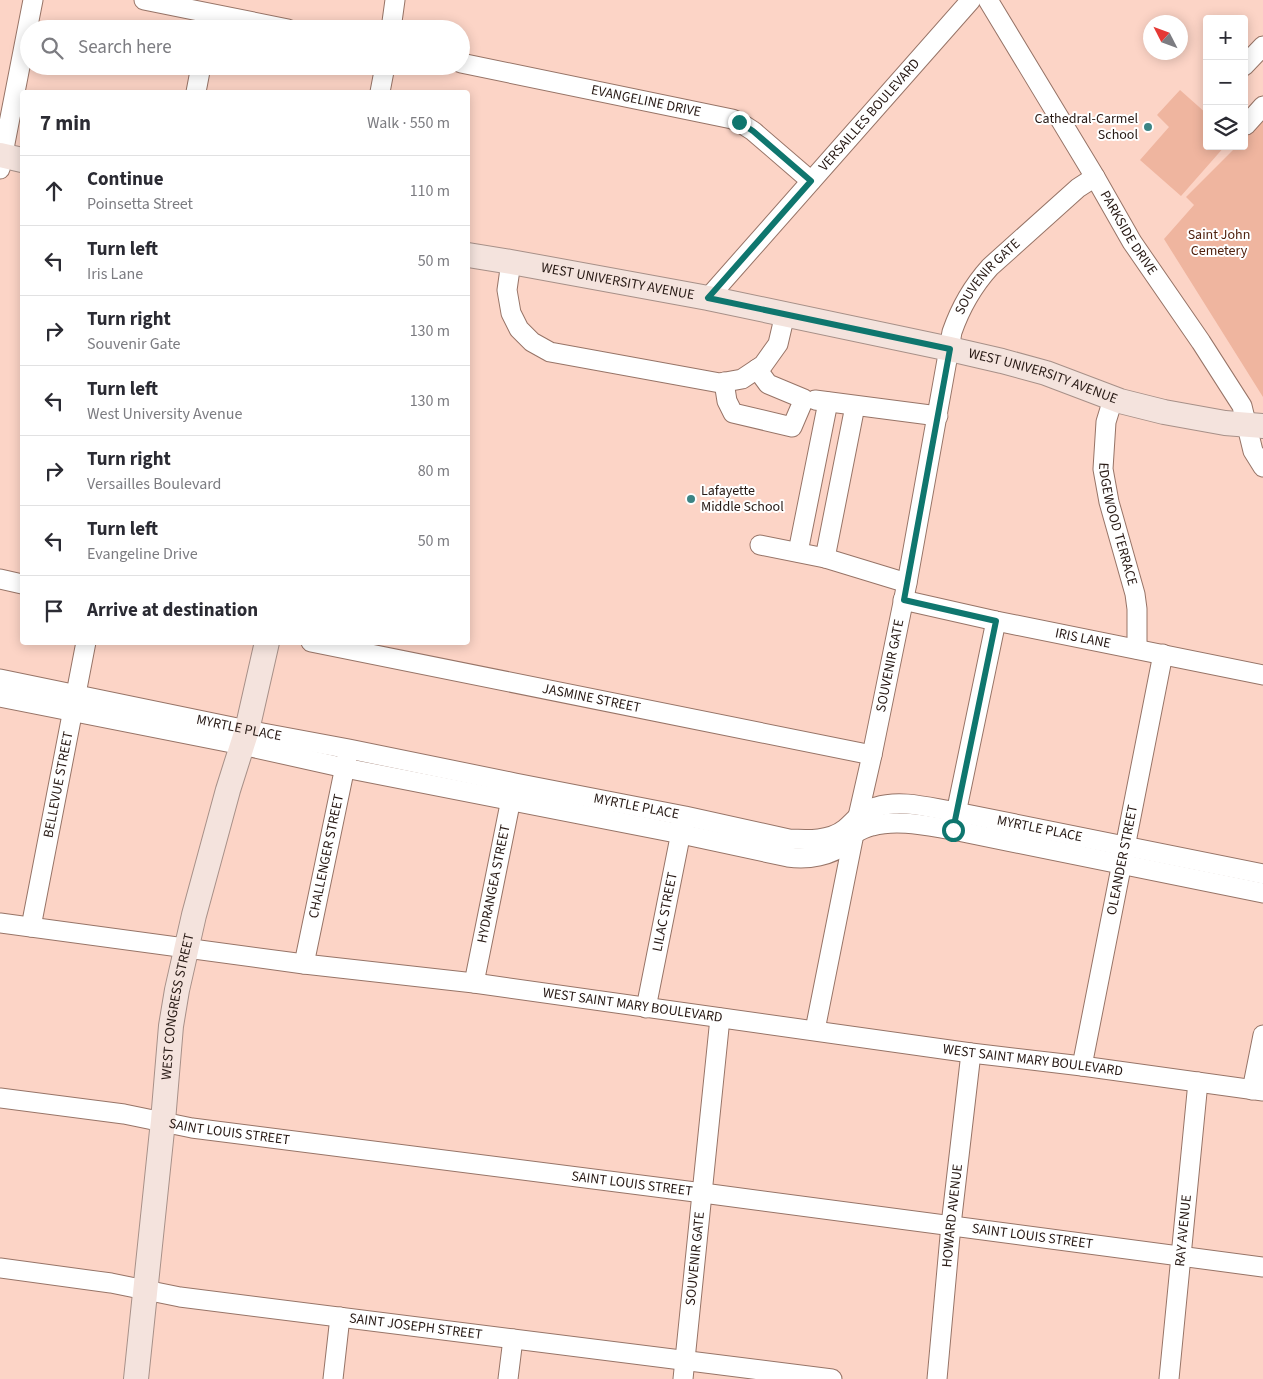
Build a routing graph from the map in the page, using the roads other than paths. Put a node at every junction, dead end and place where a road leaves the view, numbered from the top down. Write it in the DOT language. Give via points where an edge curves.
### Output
graph roads {
  1 [pos="33,0"];
  2 [pos="144,0"];
  3 [pos="395,0"];
  4 [pos="971,0"];
  5 [pos="988,0"];
  6 [pos="212,14"];
  7 [pos="30,20"];
  8 [pos="242,20"];
  9 [pos="392,20"];
  10 [pos="1263,46"];
  11 [pos="1248,62"];
  12 [pos="470,65"];
  13 [pos="20,75"];
  14 [pos="199,75"];
  15 [pos="383,75"];
  16 [pos="196,90"];
  17 [pos="380,90"];
  18 [pos="1263,106"];
  19 [pos="1248,123"];
  20 [pos="6,160"];
  21 [pos="1095,177"];
  22 [pos="811,181"];
  23 [pos="470,255"];
  24 [pos="511,262"];
  25 [pos="708,298"];
  26 [pos="785,314"];
  27 [pos="950,349"];
  28 [pos="757,369"];
  29 [pos="724,382"];
  30 [pos="1113,398"];
  31 [pos="804,399"];
  32 [pos="828,402"];
  33 [pos="855,406"];
  34 [pos="938,416"];
  35 [pos="1255,425"];
  36 [pos="1263,467"];
  37 [pos="760,545"];
  38 [pos="798,552"];
  39 [pos="825,558"];
  40 [pos="0,579"];
  41 [pos="20,584"];
  42 [pos="905,591"];
  43 [pos="996,621"];
  44 [pos="85,645"];
  45 [pos="266,645"];
  46 [pos="326,645"];
  47 [pos="1137,649"];
  48 [pos="1163,654"];
  49 [pos="1263,676"];
  50 [pos="0,679"];
  51 [pos="0,697"];
  52 [pos="74,703"];
  53 [pos="244,738"];
  54 [pos="349,749"];
  55 [pos="872,755"];
  56 [pos="345,768"];
  57 [pos="513,792"];
  58 [pos="859,815"];
  59 [pos="955,821"];
  60 [pos="683,825"];
  61 [pos="854,834"];
  62 [pos="1126,847"];
  63 [pos="1122,865"];
  64 [pos="1263,874"];
  65 [pos="1263,893"];
  66 [pos="0,923"];
  67 [pos="31,927"];
  68 [pos="187,948"];
  69 [pos="304,964"];
  70 [pos="474,983"];
  71 [pos="646,1008"];
  72 [pos="720,1018"];
  73 [pos="816,1030"];
  74 [pos="1263,1035"];
  75 [pos="970,1053"];
  76 [pos="1082,1066"];
  77 [pos="1198,1082"];
  78 [pos="1258,1090"];
  79 [pos="0,1098"];
  80 [pos="163,1121"];
  81 [pos="703,1193"];
  82 [pos="951,1225"];
  83 [pos="1181,1256"];
  84 [pos="1263,1267"];
  85 [pos="0,1268"];
  86 [pos="146,1290"];
  87 [pos="340,1317"];
  88 [pos="513,1339"];
  89 [pos="685,1360"];
  90 [pos="136,1379"];
  91 [pos="333,1379"];
  92 [pos="508,1379"];
  93 [pos="683,1379"];
  94 [pos="832,1379"];
  95 [pos="937,1379"];
  96 [pos="1169,1379"];
  1 -- 7 [label="street"];
  2 -- 6 [label="street"];
  3 -- 9 [label="street"];
  4 -- 22 [label="street, VERSAILLES BOULEVARD"];
  5 -- 21 [label="street, PARKSIDE DRIVE"];
  6 -- 8 [label="street"];
  10 -- 11 [label="street"];
  12 -- 22 [label="street, EVANGELINE DRIVE" via="732,119 753,131"];
  13 -- 20 [label="street"];
  14 -- 16 [label="street"];
  15 -- 17 [label="street"];
  18 -- 19 [label="street"];
  21 -- 27 [label="street, SOUVENIR GATE" via="1078,188 990,267 968,296 956,320"];
  21 -- 35 [label="street, PARKSIDE DRIVE" via="1132,242"];
  22 -- 25 [label="street, VERSAILLES BOULEVARD"];
  23 -- 24 [label="main road, WEST UNIVERSITY AVENUE"];
  24 -- 25 [label="main road, WEST UNIVERSITY AVENUE"];
  24 -- 29 [label="street" via="507,290 511,313 519,329 532,342 550,352"];
  25 -- 26 [label="main road, WEST UNIVERSITY AVENUE"];
  26 -- 27 [label="main road, WEST UNIVERSITY AVENUE"];
  26 -- 28 [label="street" via="778,344"];
  27 -- 30 [label="main road, WEST UNIVERSITY AVENUE" via="1046,373"];
  27 -- 34 [label="street, SOUVENIR GATE"];
  28 -- 29 [label="street" via="742,379"];
  28 -- 31 [label="street" via="768,384"];
  29 -- 31 [label="street" via="733,414 792,427"];
  30 -- 35 [label="main road, WEST UNIVERSITY AVENUE" via="1164,412"];
  30 -- 47 [label="street, EDGEWOOD TERRACE" via="1106,422 1103,469 1109,502 1134,588"];
  31 -- 32 [label="street"];
  32 -- 33 [label="street"];
  32 -- 38 [label="street"];
  33 -- 34 [label="street"];
  33 -- 39 [label="street"];
  34 -- 42 [label="street, SOUVENIR GATE"];
  35 -- 36 [label="street, PARKSIDE DRIVE" via="1253,450"];
  37 -- 38 [label="street, IRIS LANE"];
  38 -- 39 [label="street, IRIS LANE"];
  39 -- 42 [label="street, IRIS LANE"];
  40 -- 41 [label="street"];
  42 -- 43 [label="street, IRIS LANE"];
  42 -- 55 [label="street, SOUVENIR GATE"];
  43 -- 47 [label="street, IRIS LANE"];
  43 -- 59 [label="street"];
  44 -- 52 [label="street, BELLEVUE STREET"];
  45 -- 53 [label="main road, WEST CONGRESS STREET"];
  46 -- 55 [label="street, JASMINE STREET"];
  47 -- 48 [label="street, IRIS LANE"];
  48 -- 49 [label="street, IRIS LANE"];
  48 -- 62 [label="street, OLEANDER STREET"];
  50 -- 52 [label="street, MYRTLE PLACE"];
  51 -- 52 [label="street, MYRTLE PLACE"];
  52 -- 53 [label="street, MYRTLE PLACE"];
  52 -- 67 [label="street, BELLEVUE STREET"];
  53 -- 54 [label="street, MYRTLE PLACE"];
  53 -- 56 [label="street, MYRTLE PLACE"];
  53 -- 68 [label="main road, WEST CONGRESS STREET"];
  54 -- 56 [label="street, CHALLENGER STREET"];
  54 -- 57 [label="street, MYRTLE PLACE"];
  55 -- 58 [label="street, SOUVENIR GATE"];
  56 -- 57 [label="street, MYRTLE PLACE"];
  56 -- 69 [label="street, CHALLENGER STREET"];
  57 -- 60 [label="street, MYRTLE PLACE"];
  57 -- 70 [label="street, HYDRANGEA STREET"];
  58 -- 59 [label="street, MYRTLE PLACE" via="875,807 897,804 912,805"];
  58 -- 60 [label="street, MYRTLE PLACE" via="846,829 829,838 801,840"];
  58 -- 61 [label="street, SOUVENIR GATE"];
  59 -- 61 [label="street, MYRTLE PLACE" via="894,823 872,826"];
  59 -- 62 [label="street, MYRTLE PLACE"];
  59 -- 63 [label="street, MYRTLE PLACE"];
  60 -- 61 [label="street, MYRTLE PLACE" via="799,859 835,851"];
  60 -- 71 [label="street, LILAC STREET"];
  61 -- 73 [label="street, SOUVENIR GATE"];
  62 -- 63 [label="street, OLEANDER STREET"];
  62 -- 64 [label="street, MYRTLE PLACE"];
  63 -- 65 [label="street, MYRTLE PLACE"];
  63 -- 76 [label="street, OLEANDER STREET"];
  66 -- 67 [label="street, WEST SAINT MARY BOULEVARD"];
  67 -- 68 [label="street, WEST SAINT MARY BOULEVARD"];
  68 -- 69 [label="street, WEST SAINT MARY BOULEVARD"];
  68 -- 80 [label="main road, WEST CONGRESS STREET" via="172,1026"];
  69 -- 70 [label="street, WEST SAINT MARY BOULEVARD"];
  70 -- 71 [label="street, WEST SAINT MARY BOULEVARD"];
  71 -- 72 [label="street, WEST SAINT MARY BOULEVARD"];
  72 -- 73 [label="street, WEST SAINT MARY BOULEVARD"];
  72 -- 81 [label="street, SOUVENIR GATE"];
  73 -- 75 [label="street, WEST SAINT MARY BOULEVARD"];
  74 -- 78 [label="street"];
  75 -- 76 [label="street, WEST SAINT MARY BOULEVARD"];
  75 -- 82 [label="street, HOWARD AVENUE"];
  76 -- 77 [label="street, WEST SAINT MARY BOULEVARD"];
  77 -- 78 [label="street, WEST SAINT MARY BOULEVARD"];
  77 -- 83 [label="street, RAY AVENUE"];
  79 -- 80 [label="street, SAINT LOUIS STREET"];
  80 -- 81 [label="street, SAINT LOUIS STREET" via="192,1128"];
  80 -- 86 [label="main road, WEST CONGRESS STREET"];
  81 -- 82 [label="street, SAINT LOUIS STREET"];
  81 -- 89 [label="street, SOUVENIR GATE"];
  82 -- 83 [label="street, SAINT LOUIS STREET"];
  82 -- 95 [label="street, HOWARD AVENUE"];
  83 -- 84 [label="street, SAINT LOUIS STREET"];
  83 -- 96 [label="street, RAY AVENUE"];
  85 -- 86 [label="street, SAINT JOSEPH STREET"];
  86 -- 87 [label="street, SAINT JOSEPH STREET"];
  86 -- 90 [label="main road, WEST CONGRESS STREET"];
  87 -- 88 [label="street, SAINT JOSEPH STREET"];
  87 -- 91 [label="street"];
  88 -- 89 [label="street, SAINT JOSEPH STREET"];
  88 -- 92 [label="street"];
  89 -- 93 [label="street, SOUVENIR GATE"];
  89 -- 94 [label="street, SAINT JOSEPH STREET"];
}
